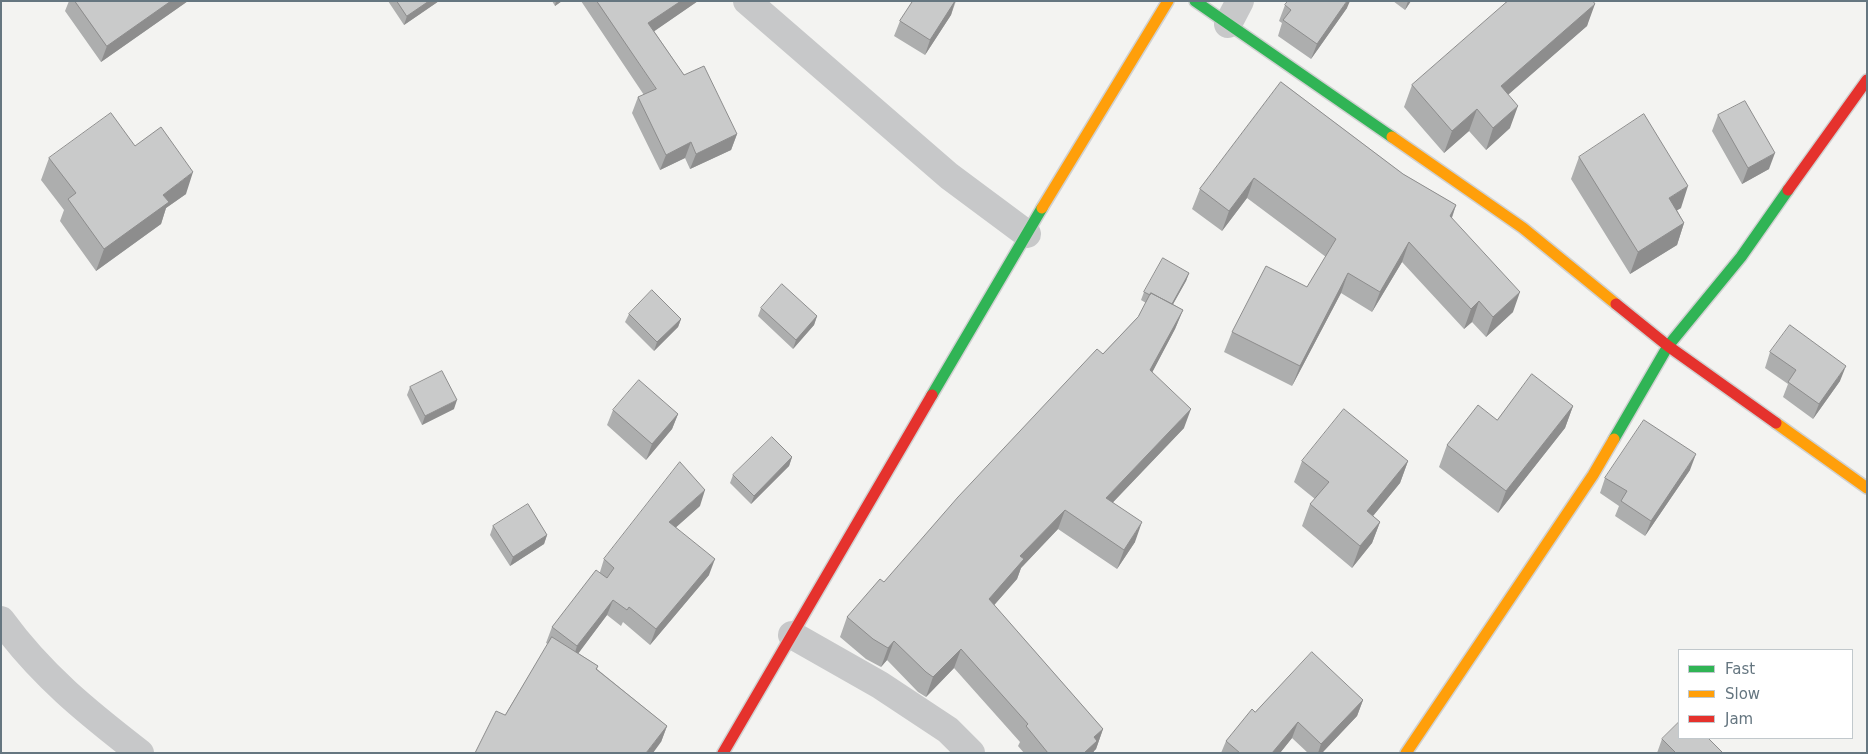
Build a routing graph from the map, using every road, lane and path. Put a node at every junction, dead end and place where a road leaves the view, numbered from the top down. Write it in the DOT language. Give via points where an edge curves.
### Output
graph roads {
  1 [pos="748,1"];
  2 [pos="1168,1"];
  3 [pos="1195,1"];
  4 [pos="1234,12"];
  5 [pos="1867,80"];
  6 [pos="1026,234"];
  7 [pos="1668,346"];
  8 [pos="1867,488"];
  9 [pos="1,620"];
  10 [pos="792,635"];
  11 [pos="140,753"];
  12 [pos="723,753"];
  13 [pos="971,753"];
  14 [pos="1406,753"];
  1 -- 6 [label="street" via="949,176"];
  2 -- 6 [label="street"];
  3 -- 4 [label="street"];
  4 -- 7 [label="street" via="1523,228"];
  5 -- 7 [label="street" via="1741,257"];
  6 -- 10 [label="street"];
  7 -- 8 [label="street"];
  7 -- 14 [label="street" via="1593,475"];
  9 -- 11 [label="street" via="23,649 74,701"];
  10 -- 12 [label="street"];
  10 -- 13 [label="street" via="880,685 948,730"];
}
